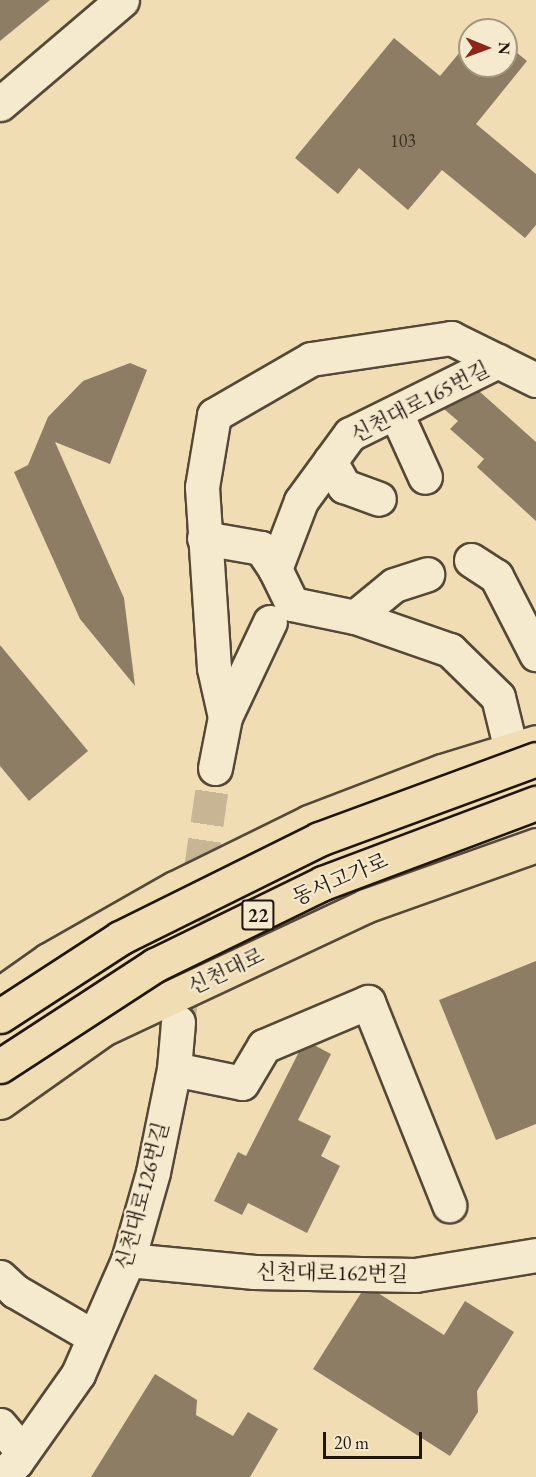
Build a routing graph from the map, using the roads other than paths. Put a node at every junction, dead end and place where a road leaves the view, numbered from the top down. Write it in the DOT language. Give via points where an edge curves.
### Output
graph roads {
  1 [pos="122,0"];
  2 [pos="0,104"];
  3 [pos="498,361"];
  4 [pos="536,380"];
  5 [pos="396,413"];
  6 [pos="330,460"];
  7 [pos="425,477"];
  8 [pos="379,499"];
  9 [pos="204,538"];
  10 [pos="471,560"];
  11 [pos="275,569"];
  12 [pos="427,574"];
  13 [pos="355,617"];
  14 [pos="270,622"];
  15 [pos="536,654"];
  16 [pos="225,717"];
  17 [pos="528,750"];
  18 [pos="215,768"];
  19 [pos="536,803"];
  20 [pos="536,845"];
  21 [pos="0,994"];
  22 [pos="0,1016"];
  23 [pos="178,1023"];
  24 [pos="0,1066"];
  25 [pos="174,1069"];
  26 [pos="0,1102"];
  27 [pos="449,1205"];
  28 [pos="536,1256"];
  29 [pos="128,1260"];
  30 [pos="0,1276"];
  31 [pos="94,1337"];
  32 [pos="0,1425"];
  33 [pos="23,1452"];
  34 [pos="0,1477"];
  1 -- 2 [label="street"];
  3 -- 4 [label="street, 신천대로165번길"];
  3 -- 5 [label="street, 신천대로165번길"];
  3 -- 9 [label="street, 신천대로165번길" via="451,338 311,359 214,415 202,487"];
  5 -- 6 [label="street, 신천대로165번길" via="350,434"];
  5 -- 7 [label="street"];
  6 -- 8 [label="street" via="344,486"];
  6 -- 11 [label="street, 신천대로165번길" via="300,501"];
  9 -- 11 [label="street" via="261,548"];
  9 -- 16 [label="street, 신천대로165번길" via="214,668"];
  10 -- 15 [label="street" via="496,576"];
  11 -- 13 [label="street" via="292,604"];
  12 -- 13 [label="street" via="394,585"];
  13 -- 17 [label="street" via="450,650 498,697"];
  14 -- 16 [label="street"];
  16 -- 18 [label="street, 신천대로165번길"];
  17 -- 21 [label="main road" via="442,771 309,822 175,888 48,960"];
  17 -- 22 [label="main road, 동서고가로 / 22, bridge" via="319,839 120,938"];
  19 -- 24 [label="main road, 동서고가로 / 22, bridge" via="323,883 155,965"];
  20 -- 26 [label="main road, 신천대로" via="365,906 113,1025"];
  23 -- 25 [label="street, 신천대로126번길"];
  25 -- 27 [label="street" via="242,1083 264,1046 368,1002"];
  25 -- 29 [label="street, 신천대로126번길" via="153,1172"];
  28 -- 29 [label="street, 신천대로162번길" via="415,1275 254,1272"];
  29 -- 31 [label="street, 신천대로126번길"];
  30 -- 31 [label="street" via="15,1290"];
  31 -- 33 [label="street, 신천대로126번길" via="78,1374"];
  32 -- 33 [label="street"];
  33 -- 34 [label="street, 신천대로126번길"];
}
